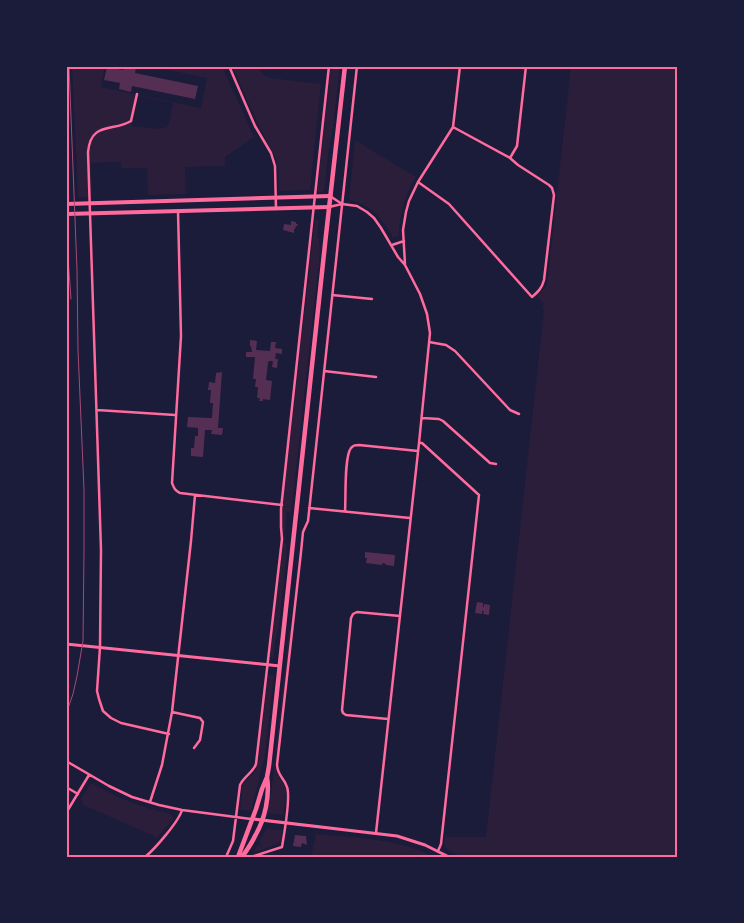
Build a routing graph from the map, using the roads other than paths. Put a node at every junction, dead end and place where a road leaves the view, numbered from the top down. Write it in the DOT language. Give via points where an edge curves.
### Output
graph roads {
  1 [pos="229,66"];
  2 [pos="329,66"];
  3 [pos="345,66"];
  4 [pos="357,66"];
  5 [pos="460,66"];
  6 [pos="526,66"];
  7 [pos="137,94"];
  8 [pos="453,127"];
  9 [pos="510,158"];
  10 [pos="418,182"];
  11 [pos="330,196"];
  12 [pos="315,197"];
  13 [pos="276,198"];
  14 [pos="177,201"];
  15 [pos="89,203"];
  16 [pos="66,204"];
  17 [pos="342,204"];
  18 [pos="329,207"];
  19 [pos="314,208"];
  20 [pos="276,209"];
  21 [pos="178,211"];
  22 [pos="66,214"];
  23 [pos="89,214"];
  24 [pos="404,241"];
  25 [pos="392,245"];
  26 [pos="405,265"];
  27 [pos="332,295"];
  28 [pos="372,299"];
  29 [pos="429,342"];
  30 [pos="324,371"];
  31 [pos="376,377"];
  32 [pos="97,410"];
  33 [pos="519,414"];
  34 [pos="176,415"];
  35 [pos="422,418"];
  36 [pos="419,442"];
  37 [pos="418,451"];
  38 [pos="496,464"];
  39 [pos="195,495"];
  40 [pos="282,505"];
  41 [pos="310,508"];
  42 [pos="345,512"];
  43 [pos="410,518"];
  44 [pos="400,616"];
  45 [pos="66,644"];
  46 [pos="100,647"];
  47 [pos="178,655"];
  48 [pos="267,664"];
  49 [pos="280,666"];
  50 [pos="172,712"];
  51 [pos="388,719"];
  52 [pos="169,734"];
  53 [pos="194,748"];
  54 [pos="67,762"];
  55 [pos="89,775"];
  56 [pos="267,777"];
  57 [pos="66,787"];
  58 [pos="78,794"];
  59 [pos="150,802"];
  60 [pos="182,810"];
  61 [pos="66,813"];
  62 [pos="236,817"];
  63 [pos="253,819"];
  64 [pos="262,820"];
  65 [pos="286,823"];
  66 [pos="376,833"];
  67 [pos="438,851"];
  68 [pos="146,857"];
  69 [pos="226,857"];
  70 [pos="238,857"];
  71 [pos="242,857"];
  72 [pos="251,857"];
  73 [pos="449,857"];
  1 -- 13 [label="street" via="273,159"];
  2 -- 12 [label="street"];
  3 -- 11 [label="main road"];
  4 -- 17 [label="street"];
  5 -- 8 [label="street"];
  6 -- 9 [label="street" via="517,146"];
  7 -- 15 [label="street" via="131,121 100,130 90,142"];
  8 -- 9 [label="street"];
  8 -- 10 [label="street"];
  9 -- 10 [label="street" via="549,185 554,195 543,285 532,297 450,204"];
  10 -- 24 [label="street" via="406,212"];
  11 -- 12 [label="main road"];
  11 -- 17 [label="street"];
  11 -- 18 [label="main road"];
  12 -- 13 [label="main road"];
  12 -- 19 [label="street"];
  13 -- 14 [label="main road"];
  13 -- 20 [label="street"];
  14 -- 15 [label="main road"];
  14 -- 21 [label="main road"];
  15 -- 16 [label="main road"];
  15 -- 23 [label="street"];
  17 -- 18 [label="street"];
  17 -- 25 [label="street" via="356,206 371,215"];
  17 -- 27 [label="street"];
  18 -- 19 [label="main road"];
  18 -- 49 [label="main road"];
  19 -- 20 [label="main road"];
  19 -- 40 [label="street"];
  20 -- 21 [label="main road"];
  21 -- 23 [label="main road"];
  21 -- 34 [label="street" via="181,336"];
  22 -- 23 [label="main road"];
  23 -- 32 [label="street"];
  24 -- 25 [label="street"];
  24 -- 26 [label="street"];
  25 -- 26 [label="street"];
  26 -- 29 [label="street" via="424,305"];
  27 -- 28 [label="street"];
  27 -- 30 [label="street"];
  29 -- 33 [label="street" via="456,350 510,410"];
  29 -- 35 [label="street"];
  30 -- 31 [label="street"];
  30 -- 41 [label="street"];
  32 -- 34 [label="street"];
  32 -- 46 [label="street"];
  34 -- 39 [label="street" via="172,483 176,491"];
  35 -- 36 [label="street"];
  35 -- 38 [label="street" via="443,421 490,463"];
  36 -- 37 [label="street"];
  36 -- 67 [label="street" via="479,495"];
  37 -- 42 [label="street" via="358,445 351,448"];
  37 -- 43 [label="street"];
  39 -- 40 [label="street"];
  39 -- 47 [label="street"];
  40 -- 48 [label="street" via="282,539"];
  41 -- 42 [label="street"];
  41 -- 65 [label="street" via="303,532 277,765 287,787"];
  42 -- 43 [label="street"];
  43 -- 44 [label="street"];
  44 -- 51 [label="street"];
  44 -- 51 [label="street" via="357,612 351,618 343,713"];
  45 -- 46 [label="street"];
  46 -- 47 [label="street"];
  46 -- 52 [label="street" via="97,691 104,711 122,723"];
  47 -- 48 [label="street"];
  47 -- 50 [label="street"];
  48 -- 49 [label="street"];
  48 -- 62 [label="street" via="256,764 241,782"];
  49 -- 56 [label="main road"];
  50 -- 52 [label="street"];
  50 -- 53 [label="street" via="202,720 200,740"];
  51 -- 66 [label="street"];
  52 -- 59 [label="street"];
  54 -- 55 [label="street"];
  55 -- 58 [label="street"];
  55 -- 59 [label="street" via="121,792"];
  56 -- 63 [label="main road"];
  56 -- 64 [label="main road"];
  57 -- 58 [label="street"];
  58 -- 61 [label="street"];
  59 -- 60 [label="street"];
  60 -- 62 [label="street"];
  60 -- 68 [label="street"];
  62 -- 63 [label="street"];
  62 -- 69 [label="street" via="233,841"];
  63 -- 64 [label="street"];
  63 -- 70 [label="main road"];
  64 -- 65 [label="street"];
  64 -- 71 [label="main road"];
  65 -- 66 [label="street"];
  65 -- 72 [label="street" via="282,847"];
  66 -- 67 [label="street" via="404,838"];
  67 -- 73 [label="street"];
}
